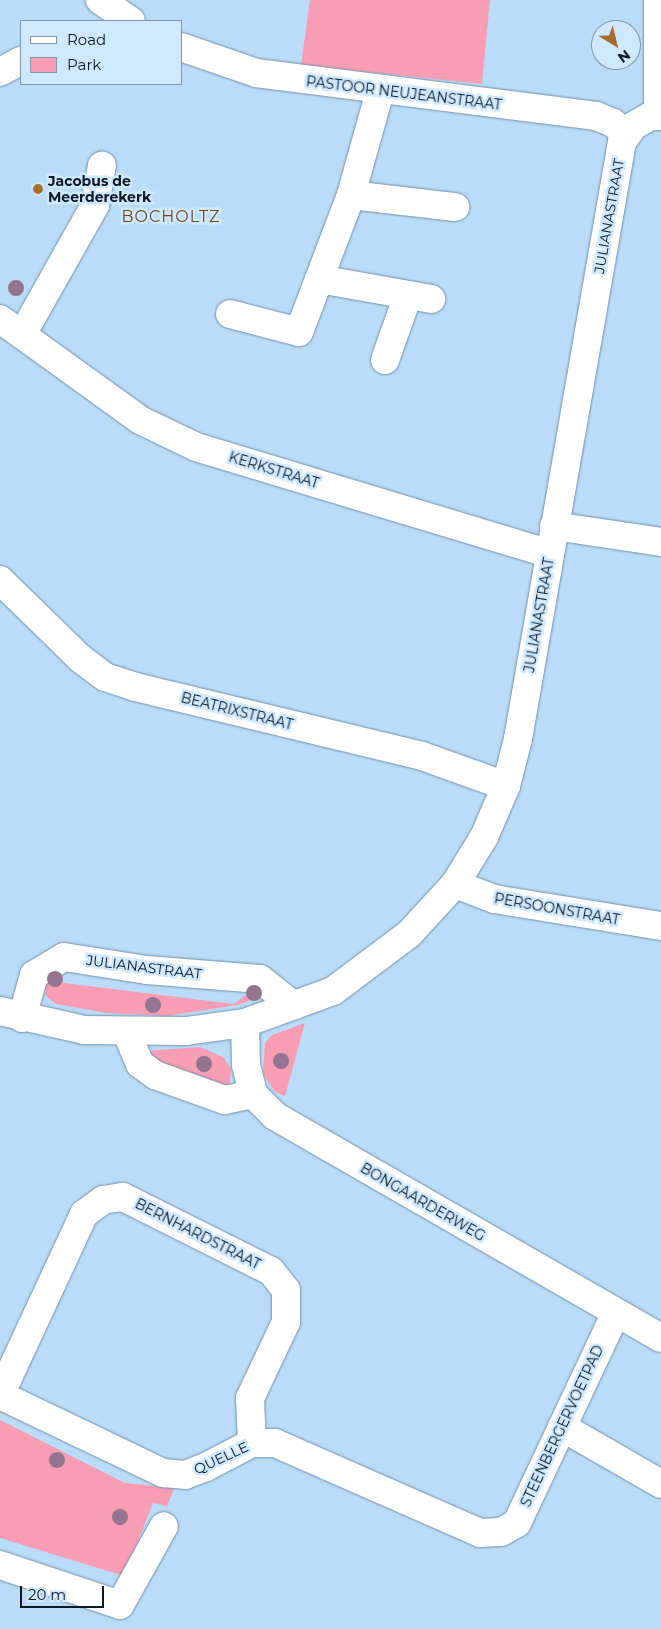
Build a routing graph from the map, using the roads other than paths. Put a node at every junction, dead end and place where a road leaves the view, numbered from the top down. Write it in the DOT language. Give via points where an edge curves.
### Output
graph roads {
  1 [pos="100,0"];
  2 [pos="658,0"];
  3 [pos="130,20"];
  4 [pos="182,47"];
  5 [pos="20,62"];
  6 [pos="0,72"];
  7 [pos="380,91"];
  8 [pos="659,115"];
  9 [pos="626,134"];
  10 [pos="102,166"];
  11 [pos="351,194"];
  12 [pos="455,207"];
  13 [pos="319,279"];
  14 [pos="230,314"];
  15 [pos="0,318"];
  16 [pos="24,333"];
  17 [pos="386,360"];
  18 [pos="554,526"];
  19 [pos="661,542"];
  20 [pos="550,554"];
  21 [pos="0,580"];
  22 [pos="506,786"];
  23 [pos="455,884"];
  24 [pos="661,926"];
  25 [pos="294,1006"];
  26 [pos="11,1015"];
  27 [pos="246,1023"];
  28 [pos="126,1032"];
  29 [pos="252,1094"];
  30 [pos="616,1313"];
  31 [pos="661,1338"];
  32 [pos="0,1395"];
  33 [pos="562,1427"];
  34 [pos="252,1443"];
  35 [pos="661,1484"];
  36 [pos="164,1526"];
  37 [pos="501,1532"];
  38 [pos="0,1565"];
  1 -- 3 [label="street"];
  2 -- 8 [label="street"];
  4 -- 7 [label="street, PASTOOR NEUJEANSTRAAT" via="256,73"];
  5 -- 6 [label="street"];
  7 -- 9 [label="street, PASTOOR NEUJEANSTRAAT" via="596,116 613,123"];
  7 -- 11 [label="street"];
  8 -- 9 [label="street" via="641,120"];
  9 -- 18 [label="street, JULIANASTRAAT" via="620,151"];
  10 -- 16 [label="street" via="95,205"];
  11 -- 12 [label="street"];
  11 -- 13 [label="street"];
  13 -- 14 [label="street" via="299,332"];
  13 -- 17 [label="street" via="419,297"];
  15 -- 16 [label="street, KERKSTRAAT"];
  16 -- 20 [label="street, KERKSTRAAT" via="140,420 196,447"];
  18 -- 19 [label="street"];
  18 -- 20 [label="street, JULIANASTRAAT"];
  20 -- 22 [label="street, JULIANASTRAAT" via="518,739"];
  21 -- 22 [label="street, BEATRIXSTRAAT" via="81,659 105,677 422,756"];
  22 -- 23 [label="street, JULIANASTRAAT" via="484,837"];
  23 -- 24 [label="street, PERSOONSTRAAT" via="494,899"];
  23 -- 25 [label="street, JULIANASTRAAT" via="409,934 370,966 333,990"];
  25 -- 26 [label="street, JULIANASTRAAT" via="260,979 147,970 64,957 34,975"];
  25 -- 27 [label="street, JULIANASTRAAT"];
  26 -- 28 [label="street, JULIANASTRAAT" via="84,1030"];
  27 -- 28 [label="street, JULIANASTRAAT"];
  27 -- 29 [label="street" via="246,1065"];
  28 -- 29 [label="street" via="140,1064 155,1075 225,1100"];
  29 -- 30 [label="street, BONGAARDERWEG" via="276,1116"];
  30 -- 31 [label="street, BONGAARDERWEG"];
  30 -- 33 [label="street, STEENBERGERVOETPAD"];
  32 -- 34 [label="street, QUELLE" via="163,1474 185,1475"];
  32 -- 34 [label="street, BERNHARDSTRAAT" via="84,1214 103,1200 123,1197 271,1271 286,1290 286,1322 250,1398"];
  33 -- 35 [label="street"];
  33 -- 37 [label="street, STEENBERGERVOETPAD" via="517,1523"];
  34 -- 37 [label="street, QUELLE" via="275,1443 480,1533"];
  36 -- 38 [label="street" via="120,1605"];
}
